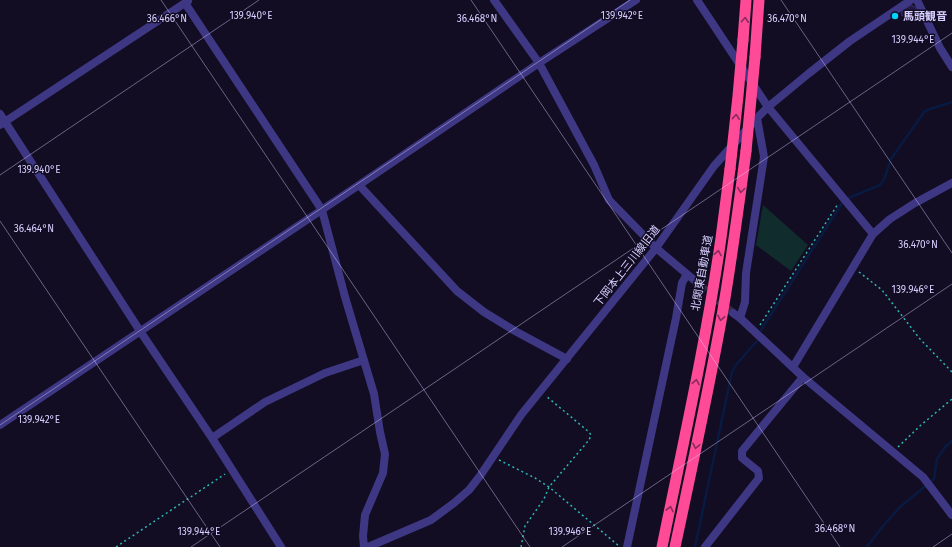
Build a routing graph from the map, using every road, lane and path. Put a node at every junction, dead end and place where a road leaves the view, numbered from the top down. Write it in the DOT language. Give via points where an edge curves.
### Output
graph roads {
  1 [pos="494,0"];
  2 [pos="636,0"];
  3 [pos="697,0"];
  4 [pos="746,0"];
  5 [pos="759,0"];
  6 [pos="911,0"];
  7 [pos="917,0"];
  8 [pos="187,1"];
  9 [pos="539,63"];
  10 [pos="952,67"];
  11 [pos="768,107"];
  12 [pos="0,114"];
  13 [pos="757,118"];
  14 [pos="2,123"];
  15 [pos="952,183"];
  16 [pos="359,186"];
  17 [pos="842,198"];
  18 [pos="322,210"];
  19 [pos="873,234"];
  20 [pos="656,248"];
  21 [pos="853,267"];
  22 [pos="687,274"];
  23 [pos="700,285"];
  24 [pos="140,331"];
  25 [pos="756,333"];
  26 [pos="567,359"];
  27 [pos="364,360"];
  28 [pos="793,367"];
  29 [pos="952,372"];
  30 [pos="803,377"];
  31 [pos="540,390"];
  32 [pos="952,400"];
  33 [pos="0,425"];
  34 [pos="212,438"];
  35 [pos="893,452"];
  36 [pos="493,457"];
  37 [pos="232,470"];
  38 [pos="548,487"];
  39 [pos="952,515"];
  40 [pos="116,547"];
  41 [pos="281,547"];
  42 [pos="364,547"];
  43 [pos="368,547"];
  44 [pos="520,547"];
  45 [pos="620,547"];
  46 [pos="627,547"];
  47 [pos="662,547"];
  48 [pos="675,547"];
  49 [pos="704,547"];
  1 -- 9 [label="street"];
  2 -- 9 [label="street"];
  3 -- 11 [label="street"];
  47 -- 4 [label="highway, 北関東自動車道, one-way, bridge" via="694,394 721,238 738,96"];
  5 -- 48 [label="highway, one-way, bridge" via="746,151 734,240 706,399"];
  6 -- 11 [label="street, 下岡本上三川線旧道" via="850,41"];
  7 -- 10 [label="street"];
  8 -- 14 [label="street"];
  8 -- 18 [label="street"];
  9 -- 16 [label="street"];
  9 -- 20 [label="street" via="594,165 609,200"];
  11 -- 13 [label="street, 下岡本上三川線旧道"];
  11 -- 17 [label="street"];
  12 -- 14 [label="street"];
  13 -- 20 [label="street, 下岡本上三川線旧道" via="714,166"];
  13 -- 25 [label="street" via="764,157 746,273 745,302 736,316"];
  14 -- 24 [label="street"];
  15 -- 19 [label="street" via="890,219"];
  16 -- 18 [label="street"];
  16 -- 26 [label="street" via="457,291 484,312"];
  17 -- 19 [label="street"];
  17 -- 25 [label="path"];
  18 -- 24 [label="street"];
  18 -- 27 [label="street"];
  19 -- 21 [label="street"];
  20 -- 22 [label="street"];
  20 -- 26 [label="street, 下岡本上三川線旧道"];
  21 -- 28 [label="street"];
  21 -- 29 [label="path" via="882,290 920,339"];
  22 -- 23 [label="street"];
  22 -- 46 [label="street" via="682,283"];
  24 -- 33 [label="street"];
  24 -- 34 [label="street"];
  25 -- 28 [label="street"];
  26 -- 31 [label="street, 下岡本上三川線旧道"];
  27 -- 34 [label="street" via="325,373 265,402"];
  27 -- 42 [label="street" via="374,394 385,454 383,473 365,515 362,536"];
  28 -- 30 [label="street"];
  30 -- 35 [label="street"];
  30 -- 49 [label="street" via="742,451 742,458 758,471 759,478"];
  31 -- 36 [label="street, 下岡本上三川線旧道"];
  31 -- 38 [label="path" via="591,435"];
  32 -- 35 [label="path"];
  34 -- 37 [label="street"];
  35 -- 39 [label="street" via="923,477"];
  36 -- 38 [label="path"];
  36 -- 43 [label="street, 下岡本上三川線旧道" via="469,490 431,520"];
  37 -- 40 [label="path"];
  37 -- 41 [label="street"];
  38 -- 44 [label="path" via="544,498 525,526"];
  38 -- 45 [label="path"];
}
